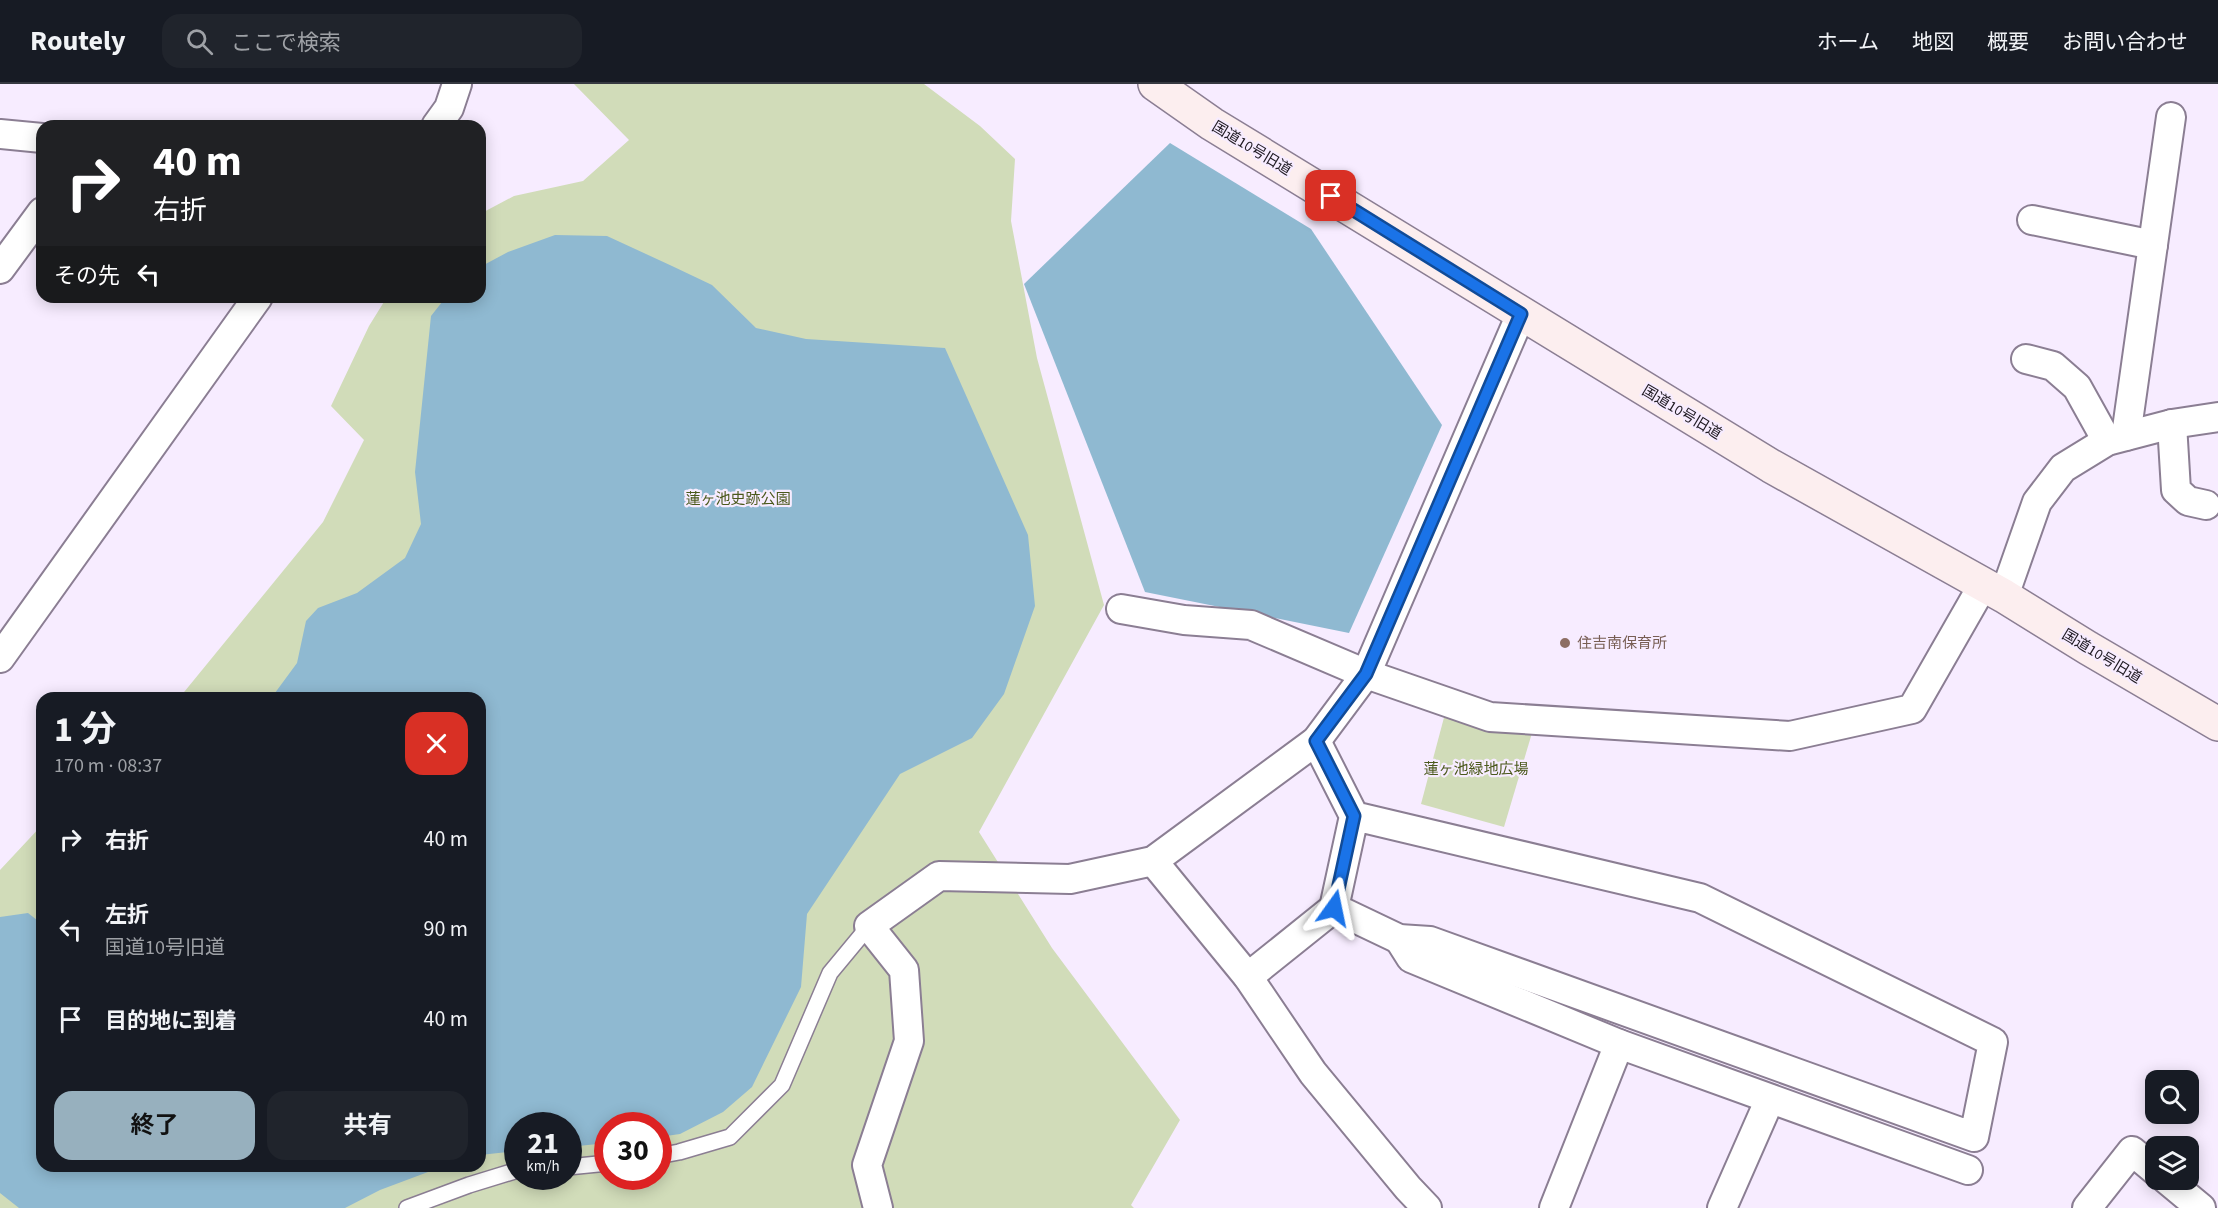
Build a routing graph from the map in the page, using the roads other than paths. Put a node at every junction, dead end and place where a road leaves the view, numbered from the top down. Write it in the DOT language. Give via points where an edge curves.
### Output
graph roads {
  1 [pos="457,84"];
  2 [pos="1155,84"];
  3 [pos="2171,117"];
  4 [pos="440,120"];
  5 [pos="0,134"];
  6 [pos="36,137"];
  7 [pos="36,220"];
  8 [pos="2032,220"];
  9 [pos="2153,245"];
  10 [pos="0,269"];
  11 [pos="254,303"];
  12 [pos="1521,314"];
  13 [pos="2026,359"];
  14 [pos="2218,417"];
  15 [pos="2172,424"];
  16 [pos="2116,439"];
  17 [pos="2206,505"];
  18 [pos="1994,591"];
  19 [pos="1121,609"];
  20 [pos="0,658"];
  21 [pos="1366,674"];
  22 [pos="2218,724"];
  23 [pos="1316,741"];
  24 [pos="1354,816"];
  25 [pos="1153,861"];
  26 [pos="1334,908"];
  27 [pos="869,926"];
  28 [pos="1399,939"];
  29 [pos="1248,977"];
  30 [pos="1619,1044"];
  31 [pos="1770,1099"];
  32 [pos="672,1153"];
  33 [pos="2145,1162"];
  34 [pos="1968,1170"];
  35 [pos="504,1174"];
  36 [pos="2179,1190"];
  37 [pos="407,1208"];
  38 [pos="878,1208"];
  39 [pos="1427,1208"];
  40 [pos="1554,1208"];
  41 [pos="1722,1208"];
  42 [pos="2087,1208"];
  43 [pos="2201,1208"];
  1 -- 4 [label="street"];
  2 -- 12 [label="street, 国道10号旧道"];
  3 -- 9 [label="street"];
  5 -- 6 [label="street"];
  7 -- 10 [label="street"];
  8 -- 9 [label="street"];
  9 -- 16 [label="street"];
  11 -- 20 [label="street"];
  12 -- 18 [label="street, 国道10号旧道" via="1771,466"];
  12 -- 21 [label="street"];
  13 -- 16 [label="street" via="2053,366 2077,387"];
  14 -- 15 [label="street"];
  15 -- 16 [label="street"];
  15 -- 17 [label="street" via="2176,490 2188,501"];
  16 -- 18 [label="street" via="2064,468 2037,502"];
  18 -- 21 [label="street" via="1912,710 1790,736 1491,717"];
  18 -- 22 [label="street, 国道10号旧道"];
  19 -- 21 [label="street" via="1184,620 1251,625"];
  21 -- 23 [label="street"];
  23 -- 24 [label="street"];
  23 -- 25 [label="street"];
  24 -- 26 [label="street"];
  24 -- 28 [label="street" via="1700,898 1993,1042 1974,1137 1430,941"];
  25 -- 27 [label="street" via="1070,879 939,876"];
  25 -- 29 [label="street"];
  26 -- 28 [label="street"];
  26 -- 29 [label="street"];
  27 -- 32 [label="lane" via="830,973 782,1085 730,1137"];
  27 -- 38 [label="street" via="904,970 909,1041 867,1165"];
  28 -- 30 [label="street" via="1411,958"];
  29 -- 39 [label="street" via="1312,1073"];
  30 -- 31 [label="street"];
  30 -- 40 [label="street"];
  31 -- 34 [label="street"];
  31 -- 41 [label="street"];
  33 -- 42 [label="street" via="2132,1151"];
  35 -- 37 [label="lane"];
  36 -- 43 [label="street"];
}
